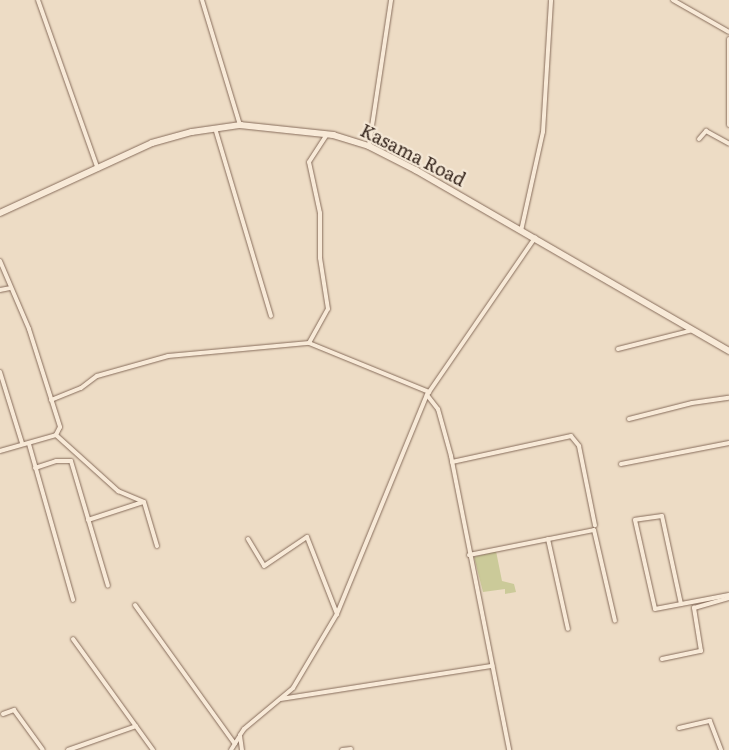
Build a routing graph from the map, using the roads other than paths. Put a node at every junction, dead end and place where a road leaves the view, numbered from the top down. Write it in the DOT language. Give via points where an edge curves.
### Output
graph roads {
  1 [pos="38,0"];
  2 [pos="202,0"];
  3 [pos="391,0"];
  4 [pos="551,0"];
  5 [pos="673,0"];
  6 [pos="729,32"];
  7 [pos="729,39"];
  8 [pos="240,125"];
  9 [pos="729,125"];
  10 [pos="215,128"];
  11 [pos="327,134"];
  12 [pos="699,139"];
  13 [pos="729,143"];
  14 [pos="369,146"];
  15 [pos="98,169"];
  16 [pos="0,213"];
  17 [pos="521,230"];
  18 [pos="536,238"];
  19 [pos="0,261"];
  20 [pos="10,288"];
  21 [pos="0,290"];
  22 [pos="271,316"];
  23 [pos="693,330"];
  24 [pos="309,343"];
  25 [pos="618,349"];
  26 [pos="729,351"];
  27 [pos="0,372"];
  28 [pos="428,393"];
  29 [pos="729,398"];
  30 [pos="51,400"];
  31 [pos="629,419"];
  32 [pos="56,436"];
  33 [pos="22,443"];
  34 [pos="729,443"];
  35 [pos="29,444"];
  36 [pos="0,451"];
  37 [pos="452,462"];
  38 [pos="621,464"];
  39 [pos="35,468"];
  40 [pos="144,502"];
  41 [pos="88,520"];
  42 [pos="595,525"];
  43 [pos="248,539"];
  44 [pos="548,539"];
  45 [pos="157,546"];
  46 [pos="469,555"];
  47 [pos="108,586"];
  48 [pos="729,597"];
  49 [pos="74,600"];
  50 [pos="681,604"];
  51 [pos="135,605"];
  52 [pos="337,614"];
  53 [pos="615,621"];
  54 [pos="568,629"];
  55 [pos="73,639"];
  56 [pos="662,659"];
  57 [pos="492,666"];
  58 [pos="294,688"];
  59 [pos="299,696"];
  60 [pos="281,699"];
  61 [pos="3,714"];
  62 [pos="136,726"];
  63 [pos="679,728"];
  64 [pos="240,735"];
  65 [pos="235,744"];
  66 [pos="351,749"];
  67 [pos="42,750"];
  68 [pos="68,750"];
  69 [pos="153,750"];
  70 [pos="231,750"];
  71 [pos="242,750"];
  72 [pos="342,750"];
  73 [pos="509,750"];
  74 [pos="720,750"];
  1 -- 15 [label="street"];
  2 -- 8 [label="street"];
  3 -- 14 [label="street"];
  4 -- 17 [label="street" via="543,132"];
  5 -- 6 [label="street"];
  7 -- 9 [label="street"];
  8 -- 10 [label="street, Kasama Road"];
  8 -- 11 [label="street, Kasama Road"];
  10 -- 15 [label="street, Kasama Road" via="152,143"];
  10 -- 22 [label="street"];
  11 -- 14 [label="street, Kasama Road"];
  11 -- 24 [label="street" via="309,162 320,213 328,309"];
  12 -- 13 [label="street" via="706,131"];
  14 -- 17 [label="street, Kasama Road"];
  15 -- 16 [label="street, Kasama Road"];
  17 -- 18 [label="street, Kasama Road"];
  18 -- 23 [label="street, Kasama Road"];
  18 -- 28 [label="street"];
  19 -- 20 [label="street"];
  20 -- 21 [label="street"];
  20 -- 30 [label="street" via="24,314"];
  23 -- 25 [label="street"];
  23 -- 26 [label="street, Kasama Road"];
  24 -- 28 [label="street"];
  24 -- 30 [label="street" via="168,356 97,376 82,388"];
  27 -- 33 [label="street"];
  28 -- 37 [label="street" via="438,410"];
  28 -- 52 [label="street"];
  29 -- 31 [label="street" via="692,403"];
  30 -- 32 [label="street" via="60,427"];
  32 -- 35 [label="street"];
  32 -- 40 [label="street" via="118,491"];
  33 -- 35 [label="street"];
  33 -- 36 [label="street"];
  34 -- 38 [label="street"];
  35 -- 39 [label="street"];
  37 -- 42 [label="street" via="570,436 579,446"];
  37 -- 46 [label="street"];
  39 -- 41 [label="street" via="56,461 71,461"];
  39 -- 49 [label="street"];
  40 -- 41 [label="street"];
  40 -- 45 [label="street"];
  41 -- 47 [label="street"];
  43 -- 52 [label="street" via="264,566 307,537"];
  44 -- 46 [label="street"];
  44 -- 53 [label="street" via="596,532"];
  44 -- 54 [label="street"];
  46 -- 57 [label="street"];
  48 -- 50 [label="street"];
  48 -- 56 [label="street" via="694,608 702,651"];
  50 -- 50 [label="street" via="657,610 652,605 635,520 662,516"];
  51 -- 65 [label="street"];
  52 -- 58 [label="street"];
  55 -- 62 [label="street"];
  57 -- 59 [label="street"];
  57 -- 73 [label="street"];
  58 -- 59 [label="street"];
  58 -- 60 [label="street"];
  59 -- 60 [label="street"];
  60 -- 64 [label="street"];
  61 -- 67 [label="street" via="14,710"];
  62 -- 68 [label="street"];
  62 -- 69 [label="street"];
  63 -- 74 [label="street" via="710,722"];
  64 -- 65 [label="street"];
  64 -- 71 [label="street"];
  65 -- 70 [label="street"];
  66 -- 72 [label="street"];
}
